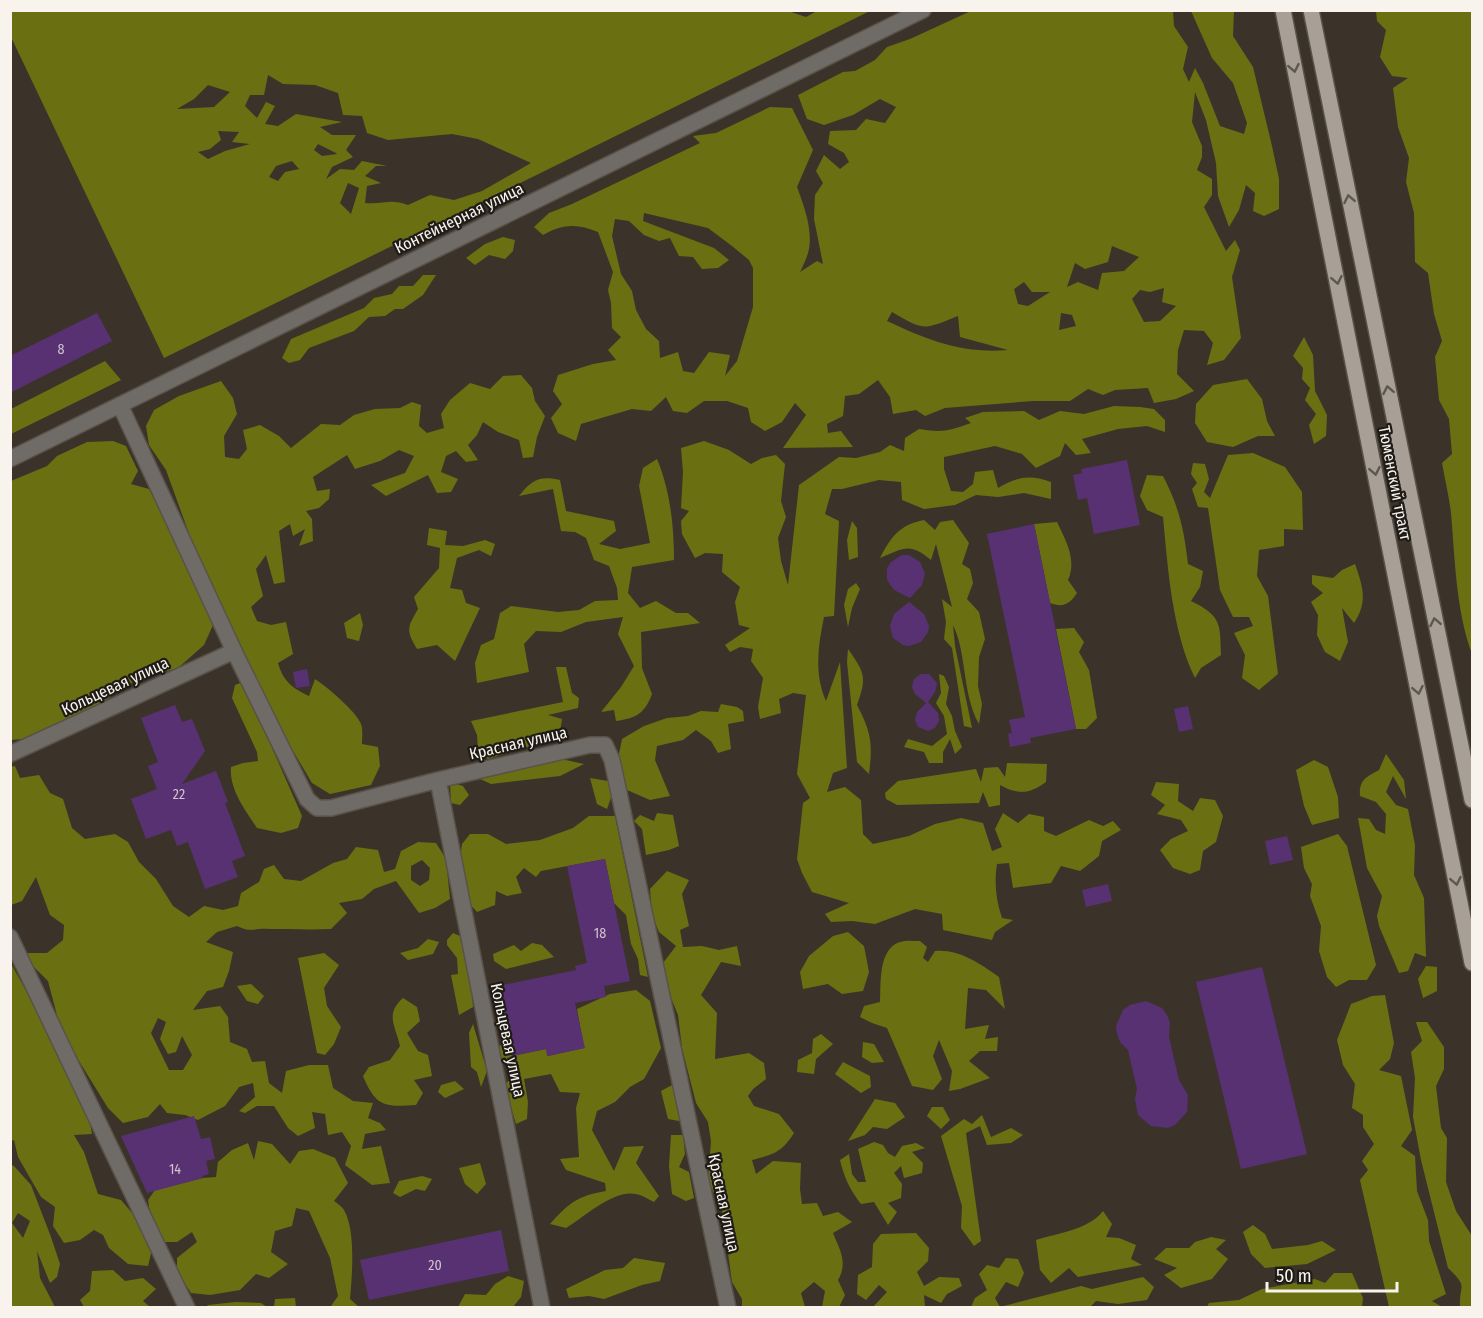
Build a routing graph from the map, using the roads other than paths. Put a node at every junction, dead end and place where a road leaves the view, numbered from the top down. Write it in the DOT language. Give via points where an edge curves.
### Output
graph roads {
  1 [pos="923,10"];
  2 [pos="1283,10"];
  3 [pos="1311,10"];
  4 [pos="120,405"];
  5 [pos="10,459"];
  6 [pos="234,651"];
  7 [pos="10,754"];
  8 [pos="438,780"];
  9 [pos="1473,800"];
  10 [pos="10,937"];
  11 [pos="1473,963"];
  12 [pos="187,1308"];
  13 [pos="542,1308"];
  14 [pos="728,1308"];
  1 -- 4 [label="street, Контейнерная улица"];
  2 -- 11 [label="main road, Тюменский тракт, one-way"];
  9 -- 3 [label="main road, Тюменский тракт, one-way"];
  4 -- 5 [label="street, Контейнерная улица"];
  4 -- 6 [label="street, Красная улица"];
  6 -- 7 [label="street, Кольцевая улица"];
  6 -- 8 [label="street, Красная улица" via="308,799 317,808 331,808"];
  8 -- 13 [label="street, Кольцевая улица"];
  8 -- 14 [label="street, Красная улица" via="590,745 605,745 612,760"];
  10 -- 12 [label="street"];
}
